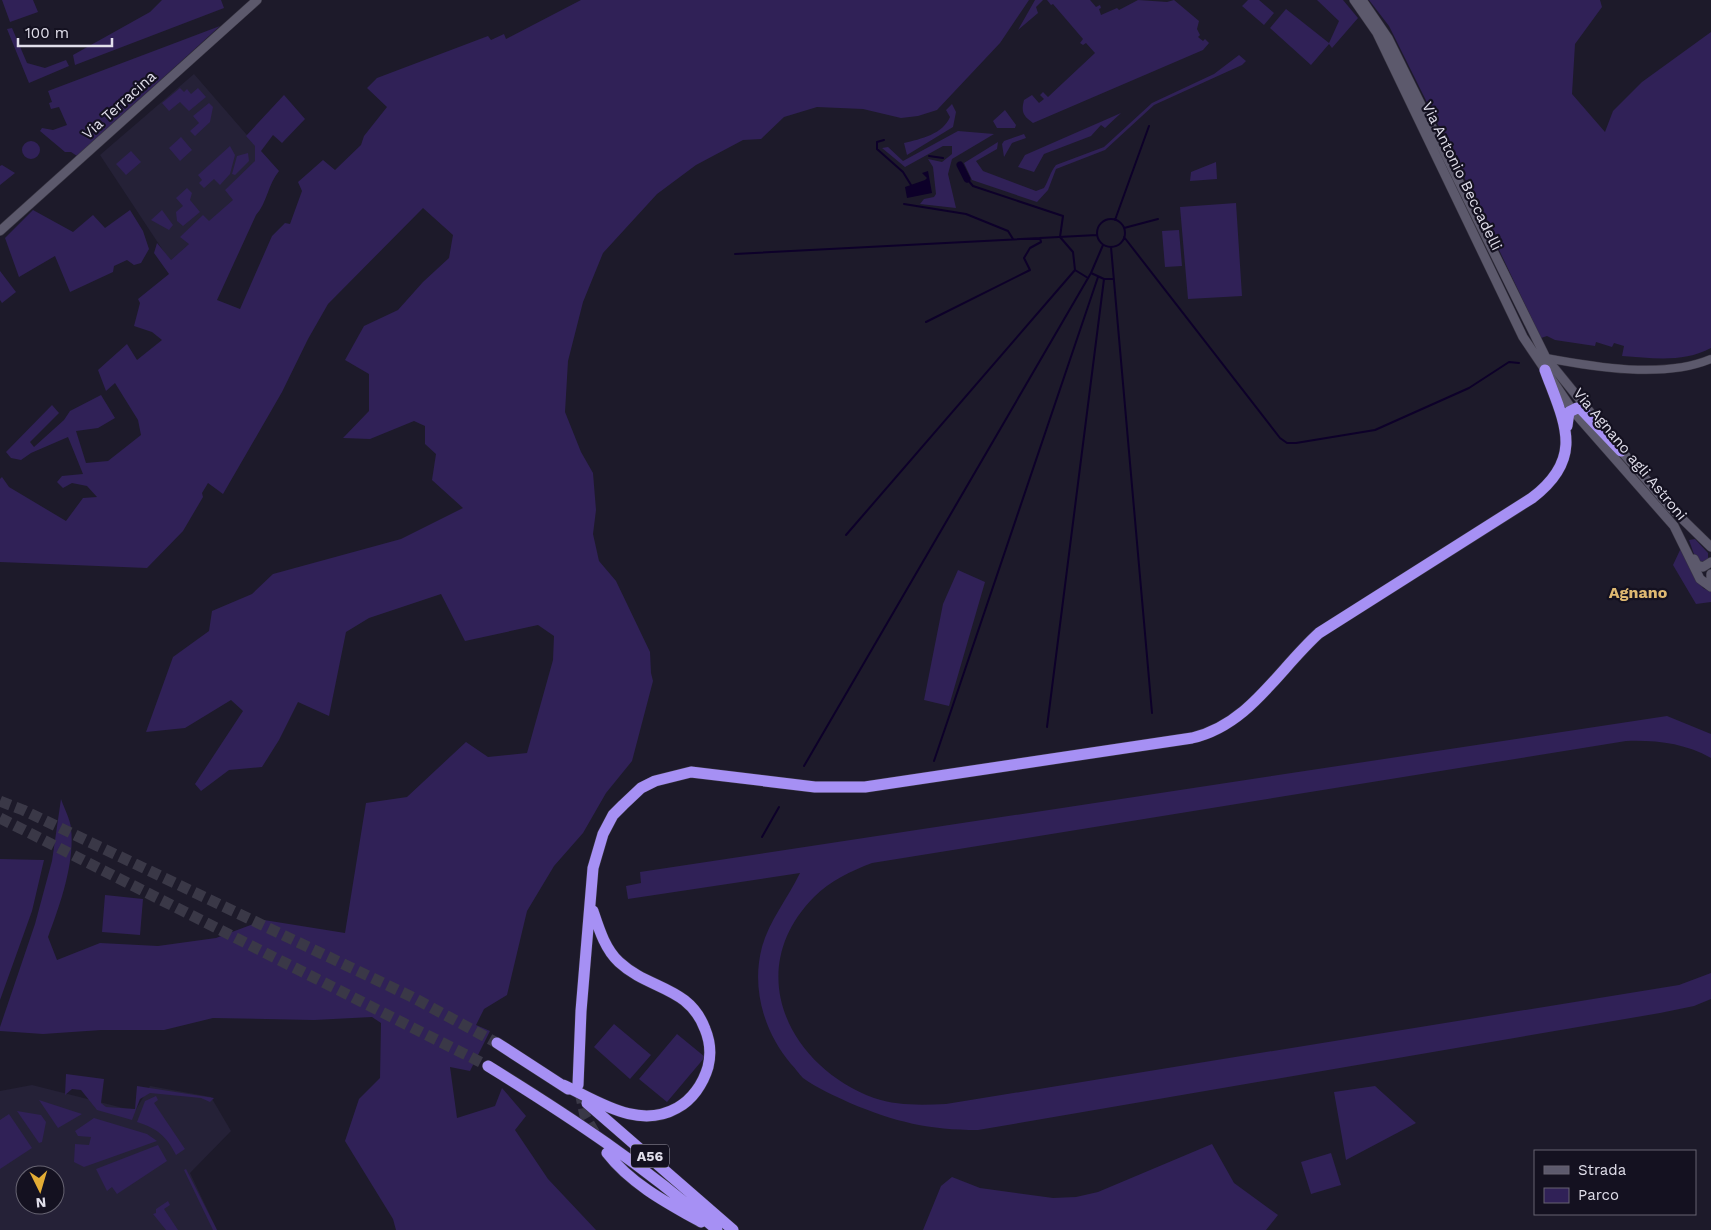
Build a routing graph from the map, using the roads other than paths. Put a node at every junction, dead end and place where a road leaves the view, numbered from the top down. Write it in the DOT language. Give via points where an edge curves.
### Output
graph roads {
  1 [pos="257,0"];
  2 [pos="1354,0"];
  3 [pos="1362,0"];
  4 [pos="0,231"];
  5 [pos="1711,359"];
  6 [pos="1566,362"];
  7 [pos="1543,364"];
  8 [pos="1559,376"];
  9 [pos="1572,409"];
  10 [pos="1567,431"];
  11 [pos="1621,451"];
  12 [pos="1701,538"];
  13 [pos="1684,542"];
  14 [pos="1711,547"];
  15 [pos="1711,562"];
  16 [pos="1711,574"];
  17 [pos="1711,580"];
  18 [pos="1711,587"];
  19 [pos="592,907"];
  20 [pos="497,1043"];
  21 [pos="488,1066"];
  22 [pos="563,1085"];
  23 [pos="578,1085"];
  24 [pos="607,1153"];
  25 [pos="716,1230"];
  26 [pos="733,1230"];
  1 -- 4 [label="main road, Via Terracina"];
  2 -- 7 [label="main road, Via Antonio Beccadelli" via="1377,32 1523,337"];
  3 -- 7 [label="main road, Via Antonio Beccadelli" via="1388,38"];
  5 -- 6 [label="street" via="1691,366 1664,369 1597,368"];
  6 -- 7 [label="street"];
  6 -- 8 [label="street" via="1558,368"];
  7 -- 8 [label="main road, Via Agnano agli Astroni"];
  7 -- 9 [label="main road, Via Agnano agli Astroni"];
  7 -- 10 [label="highway"];
  8 -- 11 [label="main road, Via Agnano agli Astroni"];
  9 -- 10 [label="highway" via="1568,415"];
  9 -- 11 [label="highway" via="1581,409"];
  9 -- 13 [label="main road, Via Agnano agli Astroni" via="1668,517"];
  10 -- 19 [label="highway" via="1564,459 1556,476 1542,490 1319,633 1250,707 1220,729 1192,738 864,787 816,787 710,773 670,776 631,796 609,823 595,861"];
  11 -- 12 [label="main road, Via Agnano agli Astroni"];
  12 -- 13 [label="main road" via="1690,537"];
  12 -- 14 [label="main road, Via Agnano agli Astroni"];
  13 -- 15 [label="main road" via="1697,565 1705,567"];
  13 -- 18 [label="main road, Via Agnano agli Astroni" via="1700,579"];
  16 -- 17 [label="main road"];
  19 -- 22 [label="highway" via="600,932 619,962 644,980 679,995 694,1008 709,1042 709,1062 700,1085 685,1102 671,1111 651,1116 633,1115 602,1105"];
  19 -- 23 [label="highway" via="581,1010"];
  20 -- 22 [label="highway, A56"];
  21 -- 25 [label="highway, A56" via="611,1144 678,1195"];
  22 -- 26 [label="highway, A56" via="601,1113"];
  24 -- 25 [label="highway" via="641,1186"];
}
